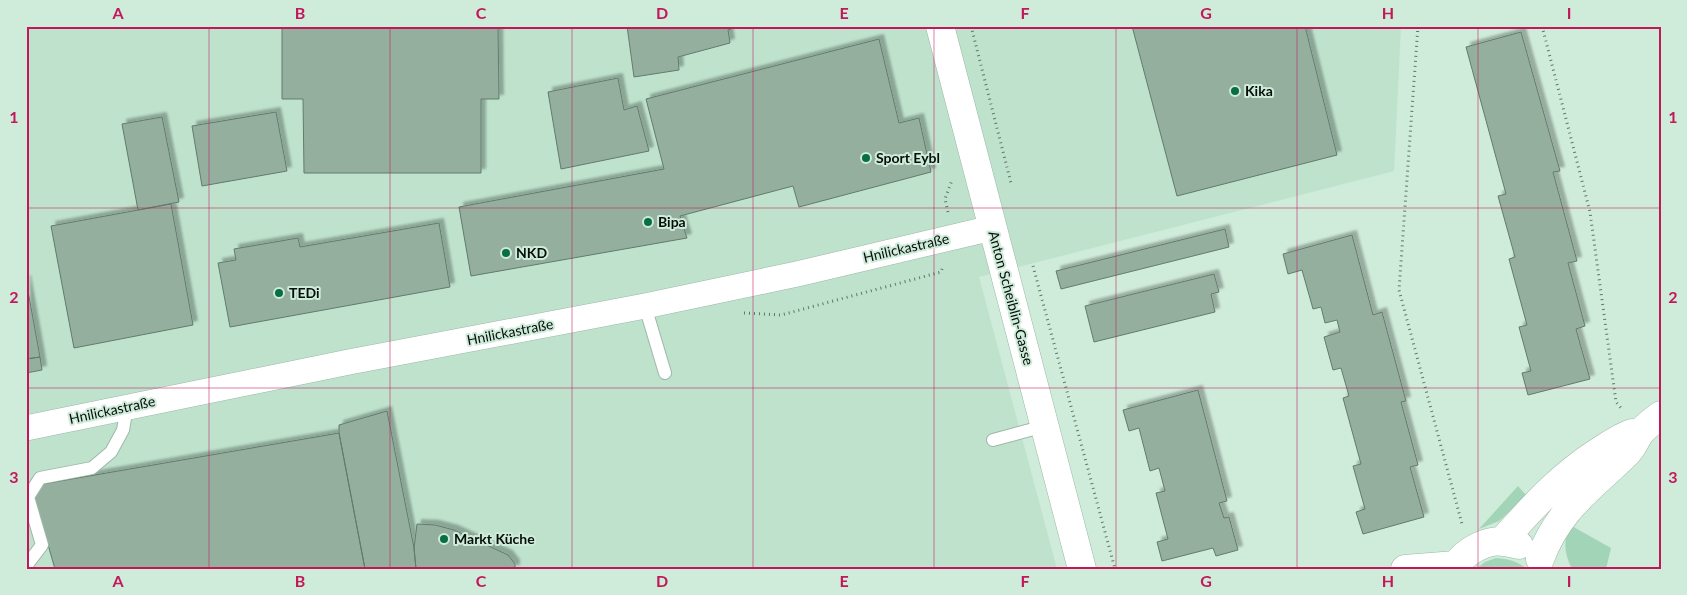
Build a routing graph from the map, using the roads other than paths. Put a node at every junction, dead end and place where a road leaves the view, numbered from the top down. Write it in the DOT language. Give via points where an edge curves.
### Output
graph roads {
  1 [pos="940,26"];
  2 [pos="992,228"];
  3 [pos="645,306"];
  4 [pos="665,374"];
  5 [pos="127,407"];
  6 [pos="1651,423"];
  7 [pos="1045,426"];
  8 [pos="26,428"];
  9 [pos="993,440"];
  10 [pos="1502,541"];
  11 [pos="1543,564"];
  12 [pos="26,566"];
  13 [pos="1455,567"];
  14 [pos="1082,569"];
  15 [pos="1405,569"];
  1 -- 2 [label="street, Anton Scheiblin-Gasse"];
  2 -- 3 [label="street, Hnilickastraße"];
  2 -- 7 [label="street, Anton Scheiblin-Gasse"];
  3 -- 4 [label="lane"];
  3 -- 5 [label="street, Hnilickastraße"];
  5 -- 8 [label="street, Hnilickastraße"];
  5 -- 12 [label="lane" via="123,430 111,452 92,468 40,478 28,497 42,545"];
  6 -- 10 [label="street" via="1623,436 1576,467 1541,498"];
  6 -- 11 [label="street" via="1629,451 1565,512 1548,539"];
  7 -- 9 [label="lane"];
  7 -- 14 [label="street, Anton Scheiblin-Gasse"];
  10 -- 11 [label="street" via="1522,546"];
  10 -- 13 [label="street" via="1469,551"];
  13 -- 15 [label="street"];
}
